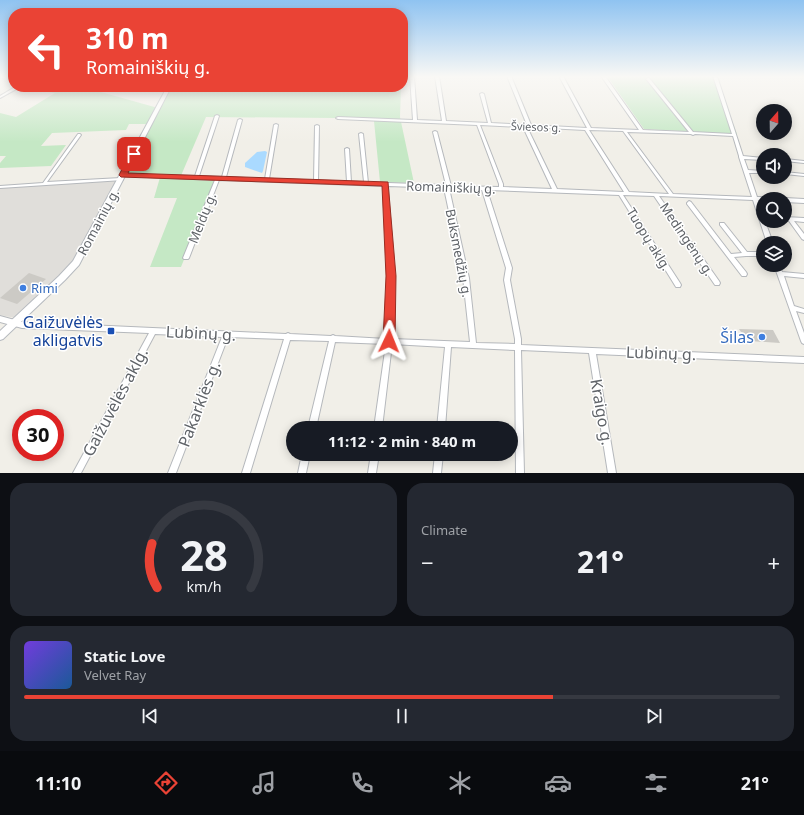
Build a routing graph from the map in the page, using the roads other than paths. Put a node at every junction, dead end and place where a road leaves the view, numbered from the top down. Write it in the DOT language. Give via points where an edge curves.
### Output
graph roads {
  1 [pos="163,98"];
  2 [pos="413,98"];
  3 [pos="440,98"];
  4 [pos="483,98"];
  5 [pos="517,98"];
  6 [pos="572,98"];
  7 [pos="619,98"];
  8 [pos="664,98"];
  9 [pos="722,98"];
  10 [pos="217,116"];
  11 [pos="338,118"];
  12 [pos="240,120"];
  13 [pos="415,121"];
  14 [pos="444,122"];
  15 [pos="478,124"];
  16 [pos="276,125"];
  17 [pos="490,125"];
  18 [pos="318,126"];
  19 [pos="527,126"];
  20 [pos="588,129"];
  21 [pos="624,130"];
  22 [pos="642,131"];
  23 [pos="435,132"];
  24 [pos="361,134"];
  25 [pos="693,134"];
  26 [pos="79,135"];
  27 [pos="734,135"];
  28 [pos="347,149"];
  29 [pos="741,157"];
  30 [pos="756,158"];
  31 [pos="792,161"];
  32 [pos="804,162"];
  33 [pos="746,171"];
  34 [pos="756,172"];
  35 [pos="792,174"];
  36 [pos="804,175"];
  37 [pos="122,177"];
  38 [pos="197,177"];
  39 [pos="218,178"];
  40 [pos="224,178"];
  41 [pos="267,180"];
  42 [pos="316,181"];
  43 [pos="349,183"];
  44 [pos="44,184"];
  45 [pos="366,184"];
  46 [pos="386,184"];
  47 [pos="447,186"];
  48 [pos="0,187"];
  49 [pos="484,188"];
  50 [pos="501,189"];
  51 [pos="555,190"];
  52 [pos="620,193"];
  53 [pos="627,194"];
  54 [pos="656,194"];
  55 [pos="672,195"];
  56 [pos="754,198"];
  57 [pos="792,200"];
  58 [pos="804,201"];
  59 [pos="756,203"];
  60 [pos="688,204"];
  61 [pos="792,219"];
  62 [pos="804,220"];
  63 [pos="722,224"];
  64 [pos="792,224"];
  65 [pos="804,238"];
  66 [pos="746,254"];
  67 [pos="756,254"];
  68 [pos="730,256"];
  69 [pos="186,258"];
  70 [pos="744,274"];
  71 [pos="780,274"];
  72 [pos="804,276"];
  73 [pos="717,283"];
  74 [pos="678,285"];
  75 [pos="793,308"];
  76 [pos="804,311"];
  77 [pos="0,319"];
  78 [pos="14,323"];
  79 [pos="153,331"];
  80 [pos="226,335"];
  81 [pos="0,336"];
  82 [pos="288,336"];
  83 [pos="333,338"];
  84 [pos="804,340"];
  85 [pos="389,341"];
  86 [pos="448,344"];
  87 [pos="473,345"];
  88 [pos="518,347"];
  89 [pos="592,350"];
  90 [pos="804,360"];
  91 [pos="314,421"];
  92 [pos="379,421"];
  93 [pos="442,421"];
  94 [pos="305,461"];
  95 [pos="374,461"];
  96 [pos="438,461"];
  97 [pos="77,473"];
  98 [pos="172,473"];
  99 [pos="246,473"];
  100 [pos="302,473"];
  101 [pos="372,473"];
  102 [pos="437,473"];
  103 [pos="520,473"];
  104 [pos="612,473"];
  1 -- 37 [label="main road, Romainių g."];
  2 -- 13 [label="street"];
  3 -- 14 [label="street"];
  4 -- 17 [label="street"];
  5 -- 19 [label="street"];
  6 -- 20 [label="street"];
  7 -- 22 [label="street"];
  8 -- 25 [label="street"];
  9 -- 27 [label="street"];
  10 -- 38 [label="street"];
  11 -- 13 [label="street, Šviesos g."];
  12 -- 40 [label="street"];
  13 -- 14 [label="street, Šviesos g."];
  14 -- 15 [label="street, Šviesos g."];
  15 -- 17 [label="street, Šviesos g."];
  15 -- 50 [label="street"];
  16 -- 41 [label="street"];
  17 -- 19 [label="street, Šviesos g."];
  18 -- 42 [label="street"];
  19 -- 20 [label="street, Šviesos g."];
  19 -- 51 [label="street"];
  20 -- 21 [label="street, Šviesos g."];
  20 -- 53 [label="street"];
  21 -- 22 [label="street, Šviesos g."];
  21 -- 55 [label="street"];
  22 -- 25 [label="street, Šviesos g."];
  23 -- 47 [label="street, Buksmedžių g."];
  24 -- 45 [label="street"];
  25 -- 27 [label="street, Šviesos g."];
  26 -- 44 [label="street"];
  27 -- 29 [label="street"];
  28 -- 43 [label="street"];
  29 -- 30 [label="street"];
  29 -- 33 [label="street"];
  31 -- 32 [label="street"];
  33 -- 34 [label="street"];
  33 -- 56 [label="street"];
  35 -- 36 [label="street"];
  37 -- 38 [label="street, Romainiškių g."];
  37 -- 44 [label="street, Romainiškių g."];
  37 -- 78 [label="main road, Romainių g." via="76,262"];
  38 -- 39 [label="street, Romainiškių g."];
  39 -- 40 [label="street, Romainiškių g."];
  39 -- 69 [label="street, Meldų g."];
  40 -- 41 [label="street, Romainiškių g."];
  41 -- 42 [label="street, Romainiškių g."];
  42 -- 43 [label="street, Romainiškių g."];
  43 -- 45 [label="street, Romainiškių g."];
  44 -- 48 [label="street, Romainiškių g."];
  45 -- 46 [label="street, Romainiškių g."];
  46 -- 47 [label="street, Romainiškių g."];
  46 -- 85 [label="street" via="391,276"];
  47 -- 49 [label="street, Romainiškių g."];
  47 -- 87 [label="street, Buksmedžių g." via="466,278"];
  49 -- 50 [label="street, Romainiškių g."];
  49 -- 88 [label="street" via="508,268 507,280"];
  50 -- 51 [label="street, Romainiškių g."];
  51 -- 52 [label="street, Romainiškių g."];
  52 -- 53 [label="street, Romainiškių g."];
  52 -- 74 [label="street, Tuopų aklg."];
  53 -- 54 [label="street, Romainiškių g."];
  54 -- 55 [label="street, Romainiškių g."];
  54 -- 73 [label="street, Medingėnų g."];
  55 -- 56 [label="street, Romainiškių g."];
  56 -- 59 [label="street"];
  57 -- 58 [label="street"];
  60 -- 68 [label="street"];
  61 -- 62 [label="street"];
  63 -- 66 [label="street"];
  64 -- 65 [label="street"];
  66 -- 67 [label="street"];
  66 -- 68 [label="street"];
  68 -- 70 [label="street"];
  71 -- 72 [label="street"];
  71 -- 75 [label="street"];
  75 -- 76 [label="street"];
  75 -- 84 [label="street"];
  77 -- 78 [label="street, Lubinų g."];
  78 -- 79 [label="street, Lubinų g."];
  78 -- 81 [label="main road, Romainių g."];
  79 -- 80 [label="street, Lubinų g."];
  79 -- 97 [label="street, Gaižuvėlės aklg."];
  80 -- 82 [label="street, Lubinų g."];
  80 -- 98 [label="street, Pakarklės g."];
  82 -- 83 [label="street, Lubinų g."];
  82 -- 99 [label="street"];
  83 -- 85 [label="street, Lubinų g."];
  83 -- 91 [label="street"];
  85 -- 86 [label="street, Lubinų g."];
  85 -- 92 [label="street"];
  86 -- 87 [label="street, Lubinų g."];
  86 -- 93 [label="street"];
  87 -- 88 [label="street, Lubinų g."];
  88 -- 89 [label="street, Lubinų g."];
  88 -- 103 [label="street"];
  89 -- 90 [label="street, Lubinų g."];
  89 -- 104 [label="street, Kraigo g."];
  94 -- 100 [label="street"];
  95 -- 101 [label="street"];
  96 -- 102 [label="street"];
}
